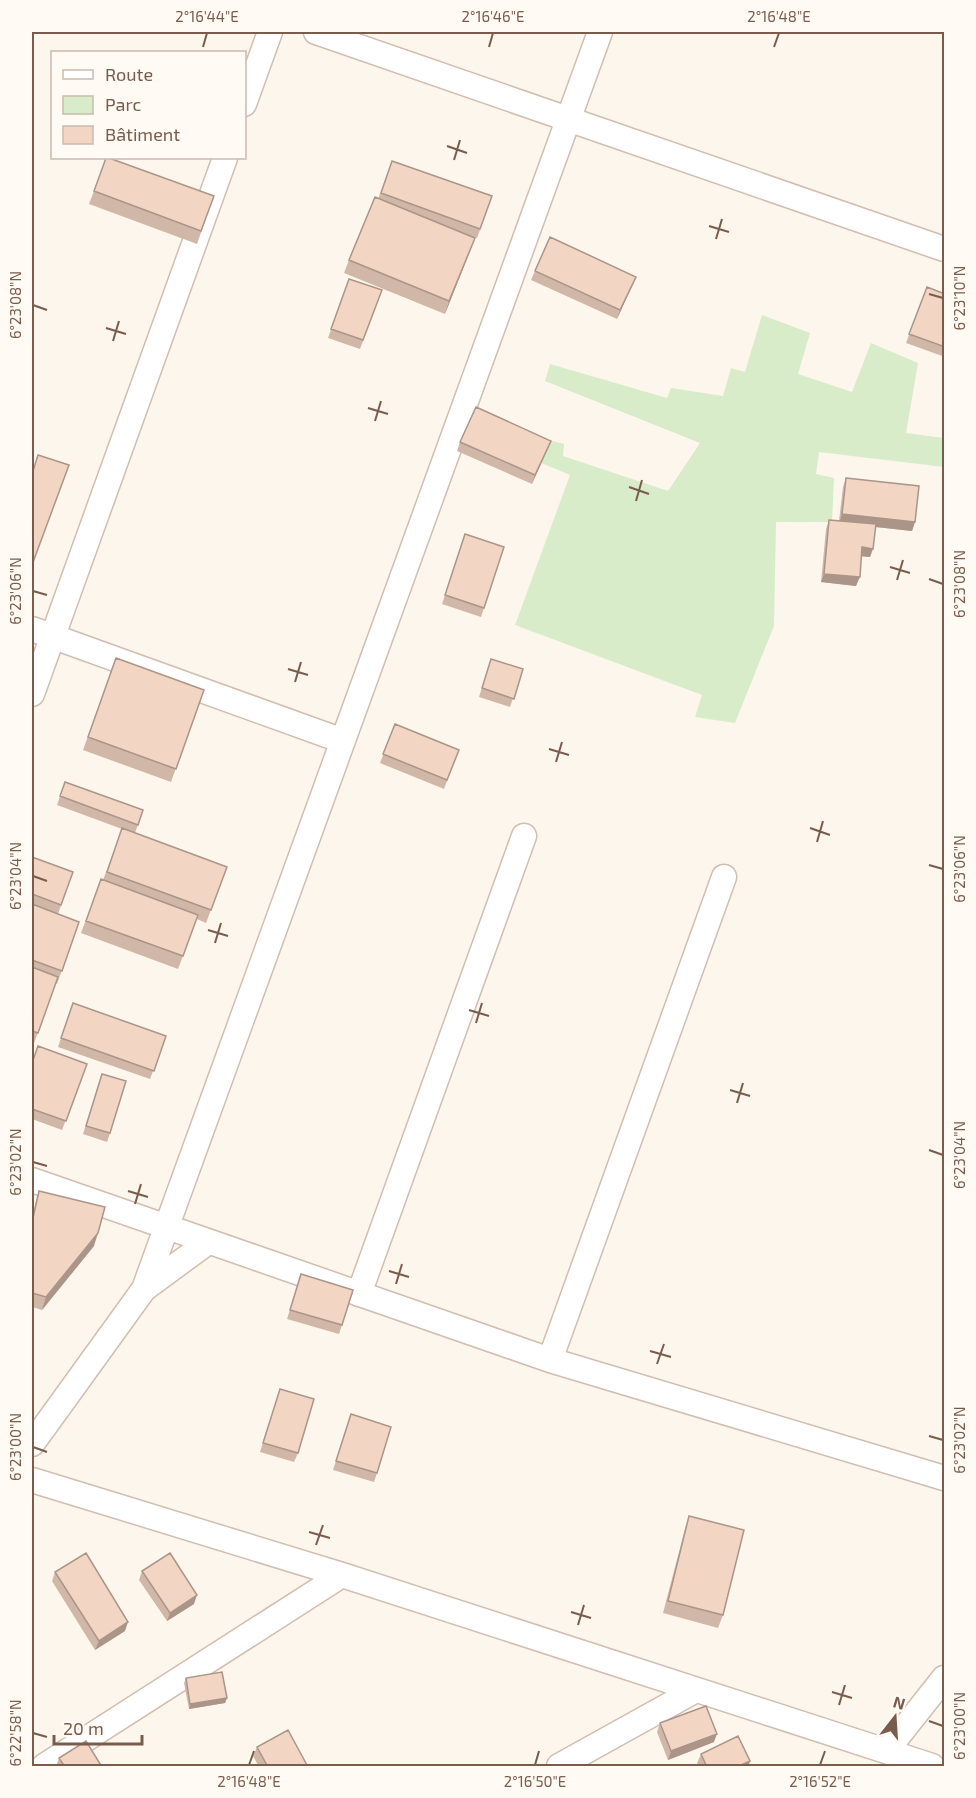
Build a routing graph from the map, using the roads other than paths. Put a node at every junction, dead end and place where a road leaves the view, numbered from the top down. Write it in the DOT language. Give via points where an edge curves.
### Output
graph roads {
  1 [pos="270,32"];
  2 [pos="316,32"];
  3 [pos="600,32"];
  4 [pos="246,98"];
  5 [pos="568,119"];
  6 [pos="225,159"];
  7 [pos="945,249"];
  8 [pos="42,633"];
  9 [pos="32,694"];
  10 [pos="343,741"];
  11 [pos="524,836"];
  12 [pos="724,877"];
  13 [pos="32,1180"];
  14 [pos="167,1227"];
  15 [pos="208,1242"];
  16 [pos="144,1289"];
  17 [pos="359,1294"];
  18 [pos="550,1360"];
  19 [pos="32,1444"];
  20 [pos="945,1478"];
  21 [pos="32,1480"];
  22 [pos="342,1575"];
  23 [pos="945,1678"];
  24 [pos="696,1690"];
  25 [pos="887,1750"];
  26 [pos="44,1767"];
  27 [pos="559,1767"];
  28 [pos="933,1767"];
  1 -- 4 [label="street"];
  2 -- 5 [label="street"];
  3 -- 5 [label="street"];
  5 -- 7 [label="street"];
  5 -- 10 [label="street"];
  6 -- 8 [label="street"];
  8 -- 9 [label="street"];
  8 -- 10 [label="street"];
  10 -- 14 [label="street"];
  11 -- 17 [label="street"];
  12 -- 18 [label="street"];
  13 -- 14 [label="street"];
  14 -- 15 [label="street"];
  14 -- 16 [label="street"];
  15 -- 16 [label="street"];
  15 -- 17 [label="street"];
  16 -- 19 [label="street"];
  17 -- 18 [label="street"];
  18 -- 20 [label="street"];
  21 -- 22 [label="street"];
  22 -- 24 [label="street"];
  22 -- 26 [label="street"];
  23 -- 25 [label="street"];
  24 -- 25 [label="street"];
  24 -- 27 [label="street"];
  25 -- 28 [label="street"];
}
